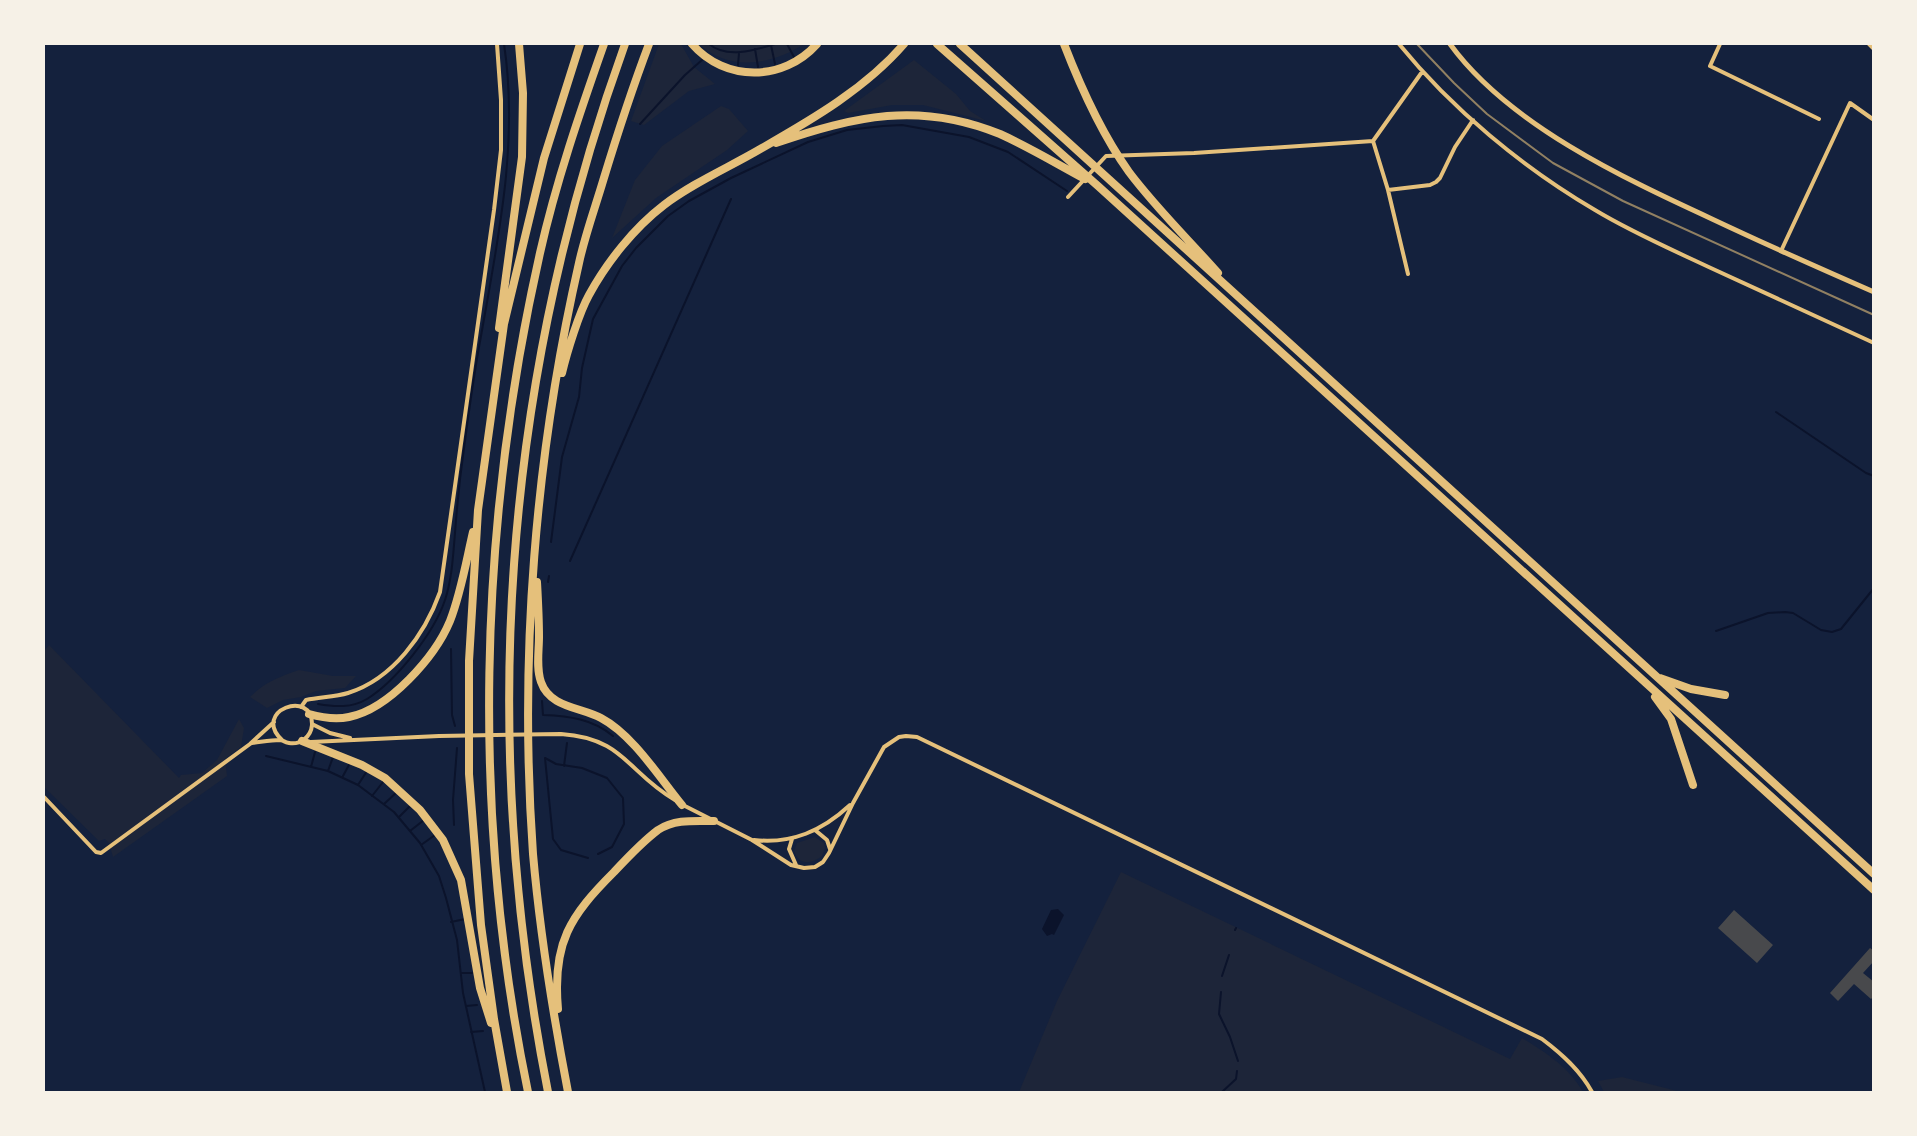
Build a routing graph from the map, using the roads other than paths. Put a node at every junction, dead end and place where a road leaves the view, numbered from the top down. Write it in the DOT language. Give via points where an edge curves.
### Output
graph roads {
  1 [pos="496,44"];
  2 [pos="519,44"];
  3 [pos="580,44"];
  4 [pos="604,44"];
  5 [pos="625,44"];
  6 [pos="649,44"];
  7 [pos="692,44"];
  8 [pos="817,44"];
  9 [pos="904,44"];
  10 [pos="937,44"];
  11 [pos="960,44"];
  12 [pos="1064,44"];
  13 [pos="1399,44"];
  14 [pos="1450,44"];
  15 [pos="1720,44"];
  16 [pos="1869,44"];
  17 [pos="1874,49"];
  18 [pos="1422,72"];
  19 [pos="1819,119"];
  20 [pos="1473,120"];
  21 [pos="1874,120"];
  22 [pos="1373,141"];
  23 [pos="763,148"];
  24 [pos="1068,165"];
  25 [pos="1388,190"];
  26 [pos="1068,197"];
  27 [pos="1781,251"];
  28 [pos="1408,274"];
  29 [pos="1874,292"];
  30 [pos="1249,307"];
  31 [pos="1874,343"];
  32 [pos="497,368"];
  33 [pos="547,438"];
  34 [pos="478,510"];
  35 [pos="535,551"];
  36 [pos="1656,676"];
  37 [pos="1641,679"];
  38 [pos="1725,695"];
  39 [pos="301,707"];
  40 [pos="309,714"];
  41 [pos="274,722"];
  42 [pos="312,724"];
  43 [pos="354,739"];
  44 [pos="282,740"];
  45 [pos="302,741"];
  46 [pos="250,744"];
  47 [pos="1694,785"];
  48 [pos="44,797"];
  49 [pos="853,803"];
  50 [pos="682,805"];
  51 [pos="714,821"];
  52 [pos="814,830"];
  53 [pos="792,838"];
  54 [pos="752,840"];
  55 [pos="829,853"];
  56 [pos="796,866"];
  57 [pos="1874,874"];
  58 [pos="1874,890"];
  59 [pos="500,1050"];
  60 [pos="563,1067"];
  61 [pos="507,1092"];
  62 [pos="528,1092"];
  63 [pos="548,1092"];
  64 [pos="568,1092"];
  65 [pos="1592,1092"];
  1 -- 39 [label="street" via="501,150 440,592 410,647 391,668 348,693 306,700"];
  2 -- 32 [label="highway" via="524,93 522,157 500,317"];
  3 -- 32 [label="highway" via="532,204"];
  4 -- 62 [label="highway" via="540,252 515,384 495,549 489,666 494,835 504,948"];
  5 -- 63 [label="highway" via="584,167 562,250 525,445 514,551 508,703 512,816 524,946"];
  6 -- 33 [label="highway" via="579,261"];
  7 -- 8 [label="highway" via="715,63 755,74 793,62"];
  9 -- 23 [label="highway" via="864,82"];
  10 -- 24 [label="highway"];
  11 -- 30 [label="highway"];
  12 -- 30 [label="highway" via="1124,165 1163,214"];
  13 -- 18 [label="street"];
  14 -- 27 [label="main road" via="1487,87 1593,161"];
  15 -- 19 [label="street" via="1710,66"];
  16 -- 17 [label="street"];
  18 -- 20 [label="street"];
  18 -- 22 [label="street"];
  20 -- 25 [label="street" via="1436,183"];
  20 -- 31 [label="street" via="1530,166 1634,232"];
  21 -- 27 [label="street" via="1850,103"];
  22 -- 25 [label="street"];
  22 -- 26 [label="street" via="1106,156"];
  23 -- 24 [label="highway" via="842,122 915,115 981,127"];
  23 -- 33 [label="highway" via="682,193 625,242 588,296 565,363"];
  24 -- 37 [label="highway" via="1098,186"];
  25 -- 28 [label="street"];
  27 -- 29 [label="main road"];
  30 -- 36 [label="highway"];
  32 -- 34 [label="highway"];
  33 -- 35 [label="highway"];
  34 -- 40 [label="highway" via="457,601 442,636 425,661 404,684 367,711 327,719"];
  34 -- 59 [label="highway" via="469,661 470,774 481,919"];
  35 -- 50 [label="highway" via="539,669 544,688 556,700 596,716 617,730"];
  35 -- 60 [label="highway" via="529,665 533,854"];
  36 -- 38 [label="highway" via="1691,689"];
  36 -- 57 [label="highway"];
  37 -- 47 [label="highway" via="1671,719"];
  37 -- 58 [label="highway"];
  39 -- 40 [label="street"];
  39 -- 41 [label="street" via="284,707"];
  40 -- 42 [label="street"];
  41 -- 44 [label="street"];
  41 -- 46 [label="street"];
  42 -- 43 [label="street"];
  42 -- 45 [label="street"];
  43 -- 45 [label="street"];
  43 -- 50 [label="street" via="561,734 586,737 609,746"];
  44 -- 45 [label="street"];
  44 -- 46 [label="street"];
  45 -- 59 [label="highway" via="385,778 420,810 443,840 462,886 480,988"];
  46 -- 48 [label="street" via="101,853"];
  49 -- 52 [label="street"];
  49 -- 55 [label="street"];
  49 -- 65 [label="street" via="889,742 906,736 921,738 1542,1039 1575,1068"];
  50 -- 51 [label="street"];
  51 -- 54 [label="street"];
  51 -- 60 [label="highway" via="677,822 658,830 589,897 569,926 558,974"];
  52 -- 53 [label="street"];
  52 -- 55 [label="street" via="827,840"];
  53 -- 54 [label="street" via="779,842"];
  53 -- 56 [label="street" via="789,849"];
  54 -- 56 [label="street"];
  55 -- 56 [label="street" via="815,867"];
  59 -- 61 [label="highway"];
  60 -- 64 [label="highway"];
}
